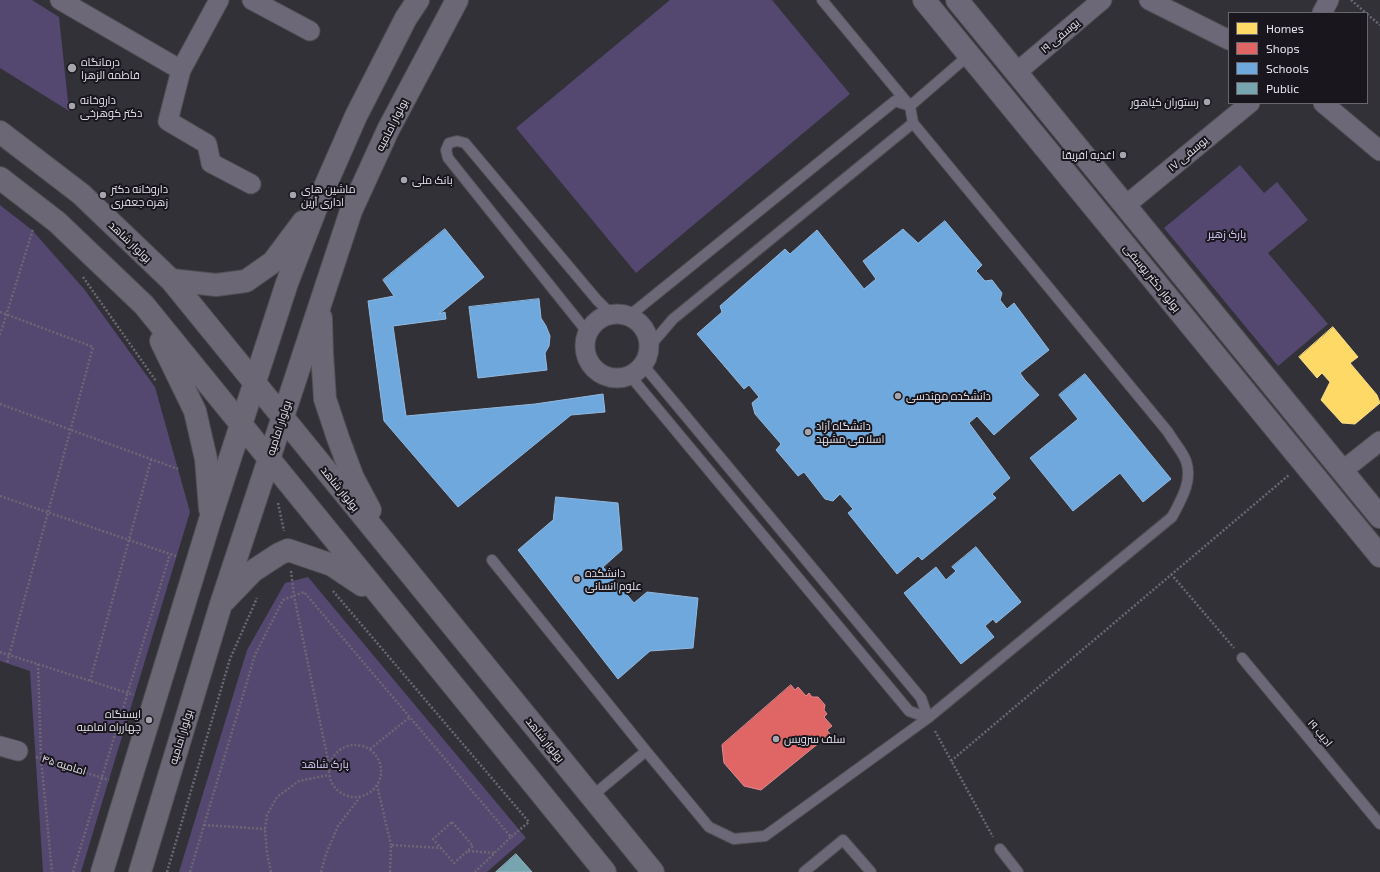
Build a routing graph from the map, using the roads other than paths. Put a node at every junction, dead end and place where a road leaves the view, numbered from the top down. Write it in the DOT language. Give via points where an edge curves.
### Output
graph roads {
  1 [pos="60,0"];
  2 [pos="219,0"];
  3 [pos="252,0"];
  4 [pos="418,0"];
  5 [pos="457,0"];
  6 [pos="822,0"];
  7 [pos="924,0"];
  8 [pos="957,0"];
  9 [pos="1102,0"];
  10 [pos="1149,0"];
  11 [pos="1329,0"];
  12 [pos="1323,12"];
  13 [pos="310,31"];
  14 [pos="1228,40"];
  15 [pos="969,55"];
  16 [pos="181,70"];
  17 [pos="1017,72"];
  18 [pos="1249,104"];
  19 [pos="1324,104"];
  20 [pos="910,106"];
  21 [pos="913,123"];
  22 [pos="0,132"];
  23 [pos="1380,151"];
  24 [pos="0,178"];
  25 [pos="251,184"];
  26 [pos="320,198"];
  27 [pos="1126,206"];
  28 [pos="171,280"];
  29 [pos="321,300"];
  30 [pos="144,305"];
  31 [pos="620,315"];
  32 [pos="588,333"];
  33 [pos="647,355"];
  34 [pos="615,378"];
  35 [pos="254,384"];
  36 [pos="282,418"];
  37 [pos="241,426"];
  38 [pos="1380,441"];
  39 [pos="269,460"];
  40 [pos="1342,471"];
  41 [pos="1380,517"];
  42 [pos="210,520"];
  43 [pos="390,551"];
  44 [pos="1380,556"];
  45 [pos="492,560"];
  46 [pos="384,601"];
  47 [pos="221,604"];
  48 [pos="1242,658"];
  49 [pos="928,718"];
  50 [pos="0,746"];
  51 [pos="18,751"];
  52 [pos="646,751"];
  53 [pos="591,797"];
  54 [pos="1380,824"];
  55 [pos="1000,849"];
  56 [pos="102,872"];
  57 [pos="140,872"];
  58 [pos="605,872"];
  59 [pos="653,872"];
  60 [pos="804,872"];
  61 [pos="871,872"];
  62 [pos="1018,872"];
  1 -- 16 [label="street"];
  2 -- 16 [label="street"];
  3 -- 13 [label="street"];
  4 -- 26 [label="main road" via="406,18 356,116"];
  5 -- 29 [label="main road, بولوار امامیه" via="388,130 351,211"];
  6 -- 20 [label="lane"];
  7 -- 15 [label="street, بولوار دکتر یوسفی"];
  8 -- 17 [label="street"];
  9 -- 17 [label="street, یوسفی ۱۹"];
  10 -- 14 [label="street"];
  11 -- 12 [label="street"];
  15 -- 20 [label="lane"];
  15 -- 44 [label="street, بولوار دکتر یوسفی"];
  16 -- 25 [label="street" via="168,121 206,144 211,164"];
  17 -- 27 [label="street"];
  18 -- 27 [label="street, یوسفی ۱۷"];
  19 -- 23 [label="street"];
  20 -- 21 [label="lane"];
  20 -- 31 [label="lane" via="895,101"];
  21 -- 33 [label="lane" via="673,319"];
  21 -- 49 [label="lane" via="1168,432 1186,461 1188,480 1183,497 1172,516"];
  22 -- 28 [label="main road, بولوار شاهد" via="81,194"];
  24 -- 30 [label="main road" via="57,222"];
  26 -- 28 [label="main road" via="273,262 246,280 216,285"];
  26 -- 35 [label="main road" via="287,283"];
  27 -- 40 [label="street"];
  28 -- 35 [label="main road, بولوار شاهد"];
  29 -- 36 [label="main road, بولوار امامیه"];
  29 -- 43 [label="main road" via="325,399 353,478"];
  30 -- 37 [label="main road"];
  30 -- 42 [label="main road" via="195,411 206,459"];
  31 -- 32 [label="street" via="602,318"];
  31 -- 32 [label="lane" via="597,300 465,143 449,143 446,150 448,158"];
  31 -- 33 [label="street" via="637,321 644,328 648,337"];
  32 -- 34 [label="street" via="585,342 590,362 597,370"];
  33 -- 34 [label="street" via="639,369 624,377"];
  33 -- 49 [label="lane" via="644,366 921,698"];
  34 -- 49 [label="lane" via="632,378 909,711"];
  35 -- 36 [label="main road, بولوار شاهد"];
  35 -- 37 [label="main road"];
  36 -- 39 [label="main road, بولوار امامیه"];
  36 -- 43 [label="main road, بولوار شاهد"];
  37 -- 39 [label="main road"];
  37 -- 42 [label="main road"];
  38 -- 40 [label="street"];
  39 -- 46 [label="main road"];
  39 -- 47 [label="main road, بولوار امامیه"];
  40 -- 41 [label="street"];
  42 -- 56 [label="main road"];
  43 -- 53 [label="main road, بولوار شاهد"];
  45 -- 52 [label="lane"];
  46 -- 47 [label="main road" via="332,565 287,560 279,554 253,571"];
  46 -- 58 [label="main road"];
  47 -- 57 [label="main road, بولوار امامیه"];
  48 -- 54 [label="lane, ادیب ۱۹"];
  49 -- 52 [label="lane" via="765,836 734,839 709,827"];
  50 -- 51 [label="street"];
  52 -- 53 [label="lane"];
  53 -- 59 [label="main road, بولوار شاهد"];
  55 -- 62 [label="lane"];
  60 -- 61 [label="lane" via="843,840"];
}
